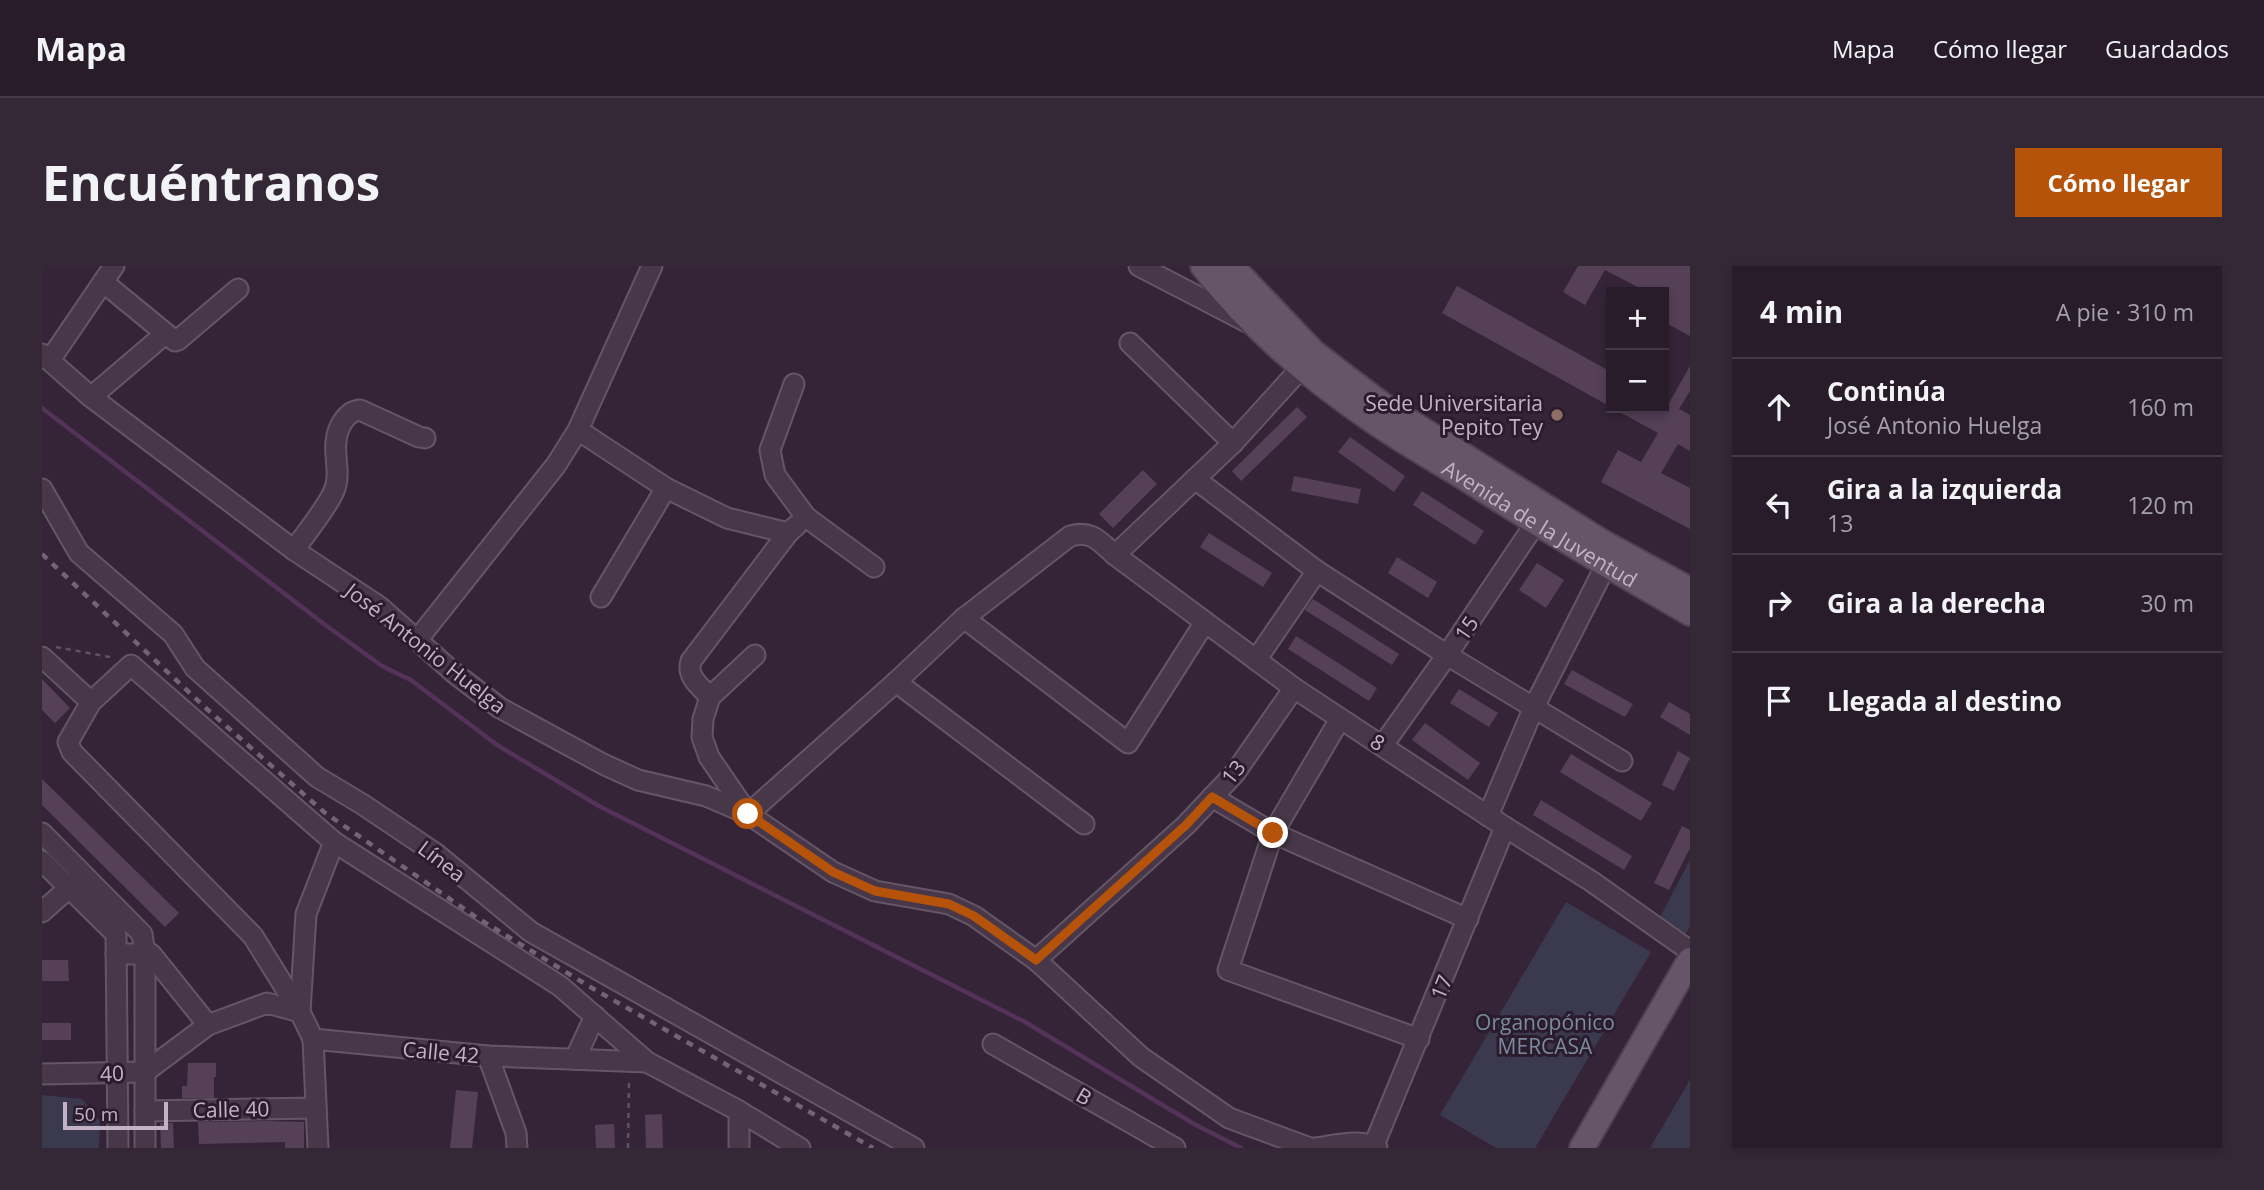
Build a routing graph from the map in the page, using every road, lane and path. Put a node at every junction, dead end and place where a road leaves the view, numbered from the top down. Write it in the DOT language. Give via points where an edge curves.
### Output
graph roads {
  1 [pos="652,266"];
  2 [pos="1139,266"];
  3 [pos="1203,266"];
  4 [pos="1231,266"];
  5 [pos="108,274"];
  6 [pos="238,289"];
  7 [pos="1263,331"];
  8 [pos="164,334"];
  9 [pos="1130,343"];
  10 [pos="46,357"];
  11 [pos="1308,360"];
  12 [pos="793,384"];
  13 [pos="91,397"];
  14 [pos="578,430"];
  15 [pos="425,438"];
  16 [pos="1234,443"];
  17 [pos="1195,479"];
  18 [pos="666,488"];
  19 [pos="42,489"];
  20 [pos="1540,515"];
  21 [pos="806,517"];
  22 [pos="788,533"];
  23 [pos="294,550"];
  24 [pos="1115,555"];
  25 [pos="1606,565"];
  26 [pos="874,568"];
  27 [pos="1317,571"];
  28 [pos="1690,590"];
  29 [pos="601,597"];
  30 [pos="1690,613"];
  31 [pos="964,618"];
  32 [pos="1205,622"];
  33 [pos="418,639"];
  34 [pos="49,652"];
  35 [pos="755,655"];
  36 [pos="1447,655"];
  37 [pos="1256,660"];
  38 [pos="131,665"];
  39 [pos="896,682"];
  40 [pos="1294,688"];
  41 [pos="710,697"];
  42 [pos="91,702"];
  43 [pos="1534,707"];
  44 [pos="1340,719"];
  45 [pos="1383,746"];
  46 [pos="1622,761"];
  47 [pos="1212,797"];
  48 [pos="748,814"];
  49 [pos="1488,816"];
  50 [pos="1084,824"];
  51 [pos="1505,827"];
  52 [pos="42,833"];
  53 [pos="1273,833"];
  54 [pos="334,842"];
  55 [pos="42,861"];
  56 [pos="76,881"];
  57 [pos="42,912"];
  58 [pos="1468,919"];
  59 [pos="145,953"];
  60 [pos="116,954"];
  61 [pos="1036,960"];
  62 [pos="1689,960"];
  63 [pos="300,1012"];
  64 [pos="594,1016"];
  65 [pos="208,1025"];
  66 [pos="313,1039"];
  67 [pos="1419,1039"];
  68 [pos="993,1044"];
  69 [pos="488,1056"];
  70 [pos="575,1059"];
  71 [pos="638,1062"];
  72 [pos="145,1072"];
  73 [pos="117,1073"];
  74 [pos="42,1074"];
  75 [pos="316,1108"];
  76 [pos="145,1111"];
  77 [pos="739,1111"];
  78 [pos="1376,1147"];
  79 [pos="118,1148"];
  80 [pos="145,1148"];
  81 [pos="318,1148"];
  82 [pos="517,1148"];
  83 [pos="628,1148"];
  84 [pos="739,1148"];
  85 [pos="800,1148"];
  86 [pos="914,1148"];
  87 [pos="1175,1148"];
  88 [pos="1310,1148"];
  89 [pos="1315,1148"];
  90 [pos="1582,1148"];
  1 -- 14 [label="street"];
  2 -- 7 [label="street"];
  3 -- 7 [label="main road, Avenida de la Juventud"];
  4 -- 11 [label="main road, Avenida de la Juventud"];
  5 -- 8 [label="street"];
  5 -- 10 [label="street"];
  6 -- 8 [label="street" via="178,341"];
  7 -- 11 [label="main road, Avenida de la Juventud"];
  8 -- 13 [label="street"];
  9 -- 16 [label="street"];
  10 -- 13 [label="street, José Antonio Huelga"];
  11 -- 16 [label="street"];
  11 -- 20 [label="main road, Avenida de la Juventud" via="1376,411"];
  12 -- 21 [label="street" via="770,450 775,475"];
  13 -- 23 [label="street, José Antonio Huelga"];
  14 -- 18 [label="street"];
  14 -- 33 [label="street"];
  15 -- 23 [label="street" via="360,410 346,415 336,440 334,490"];
  16 -- 17 [label="street"];
  17 -- 24 [label="street"];
  17 -- 27 [label="street"];
  18 -- 22 [label="street" via="727,518"];
  18 -- 29 [label="street"];
  19 -- 86 [label="street, Línea" via="79,553 173,634 195,668 317,777 435,853 531,932"];
  20 -- 25 [label="main road, Avenida de la Juventud"];
  20 -- 28 [label="main road, Avenida de la Juventud" via="1602,542"];
  20 -- 36 [label="street, 15"];
  21 -- 22 [label="street"];
  21 -- 26 [label="street"];
  22 -- 41 [label="street" via="691,661 690,675"];
  23 -- 33 [label="street, José Antonio Huelga" via="380,607"];
  24 -- 31 [label="street, 8" via="1094,536 1082,532 1070,536"];
  24 -- 32 [label="street, 8"];
  25 -- 30 [label="main road, Avenida de la Juventud"];
  25 -- 43 [label="street"];
  27 -- 36 [label="street"];
  27 -- 37 [label="street"];
  31 -- 32 [label="street" via="1128,743"];
  31 -- 39 [label="street"];
  32 -- 37 [label="street, 8"];
  33 -- 48 [label="street, José Antonio Huelga" via="500,708 603,764 638,780 706,796"];
  34 -- 38 [label="path" via="110,655"];
  34 -- 42 [label="street"];
  35 -- 41 [label="street"];
  36 -- 43 [label="street"];
  36 -- 45 [label="street, 15"];
  37 -- 40 [label="street, 8"];
  38 -- 42 [label="street"];
  38 -- 54 [label="street, Línea"];
  39 -- 48 [label="street"];
  39 -- 50 [label="street"];
  40 -- 44 [label="street, 8"];
  40 -- 47 [label="street, 13" via="1235,773"];
  41 -- 48 [label="street" via="702,737 709,757"];
  42 -- 63 [label="street" via="68,743 72,752 253,936"];
  43 -- 46 [label="street"];
  43 -- 49 [label="street"];
  44 -- 45 [label="street, 8"];
  44 -- 53 [label="street"];
  45 -- 49 [label="street, 8"];
  47 -- 53 [label="street"];
  47 -- 61 [label="street, 13"];
  48 -- 61 [label="street, José Antonio Huelga" via="833,872 875,891 949,904"];
  49 -- 51 [label="street, 8"];
  51 -- 58 [label="street, 17"];
  51 -- 62 [label="street, 8" via="1591,881"];
  52 -- 56 [label="street"];
  53 -- 58 [label="street"];
  53 -- 67 [label="street" via="1228,970"];
  54 -- 63 [label="street" via="306,914"];
  54 -- 64 [label="street, Línea" via="560,986"];
  55 -- 56 [label="street"];
  56 -- 57 [label="street"];
  56 -- 59 [label="street" via="142,933"];
  56 -- 60 [label="street" via="116,934"];
  58 -- 67 [label="street, 17"];
  59 -- 60 [label="street"];
  59 -- 65 [label="street" via="151,954"];
  59 -- 72 [label="street"];
  60 -- 73 [label="street"];
  61 -- 88 [label="street, José Antonio Huelga" via="1141,1057 1230,1118"];
  62 -- 90 [label="main road"];
  63 -- 65 [label="street" via="267,1003"];
  63 -- 66 [label="street"];
  64 -- 70 [label="street"];
  64 -- 71 [label="street, Línea"];
  65 -- 72 [label="street, 40"];
  66 -- 69 [label="street, Calle 42"];
  66 -- 75 [label="street"];
  67 -- 78 [label="street, 17"];
  68 -- 87 [label="street, B"];
  69 -- 70 [label="street, Calle 42"];
  69 -- 82 [label="street" via="516,1133"];
  70 -- 71 [label="street, Calle 42"];
  71 -- 77 [label="street, Calle 42"];
  71 -- 83 [label="path"];
  72 -- 73 [label="street, 40"];
  72 -- 76 [label="street"];
  73 -- 74 [label="street, 40"];
  73 -- 79 [label="street"];
  75 -- 76 [label="street, Calle 40"];
  75 -- 81 [label="street"];
  76 -- 80 [label="street"];
  77 -- 84 [label="street"];
  77 -- 85 [label="street, Calle 42"];
  78 -- 89 [label="street" via="1363,1143"];
}
